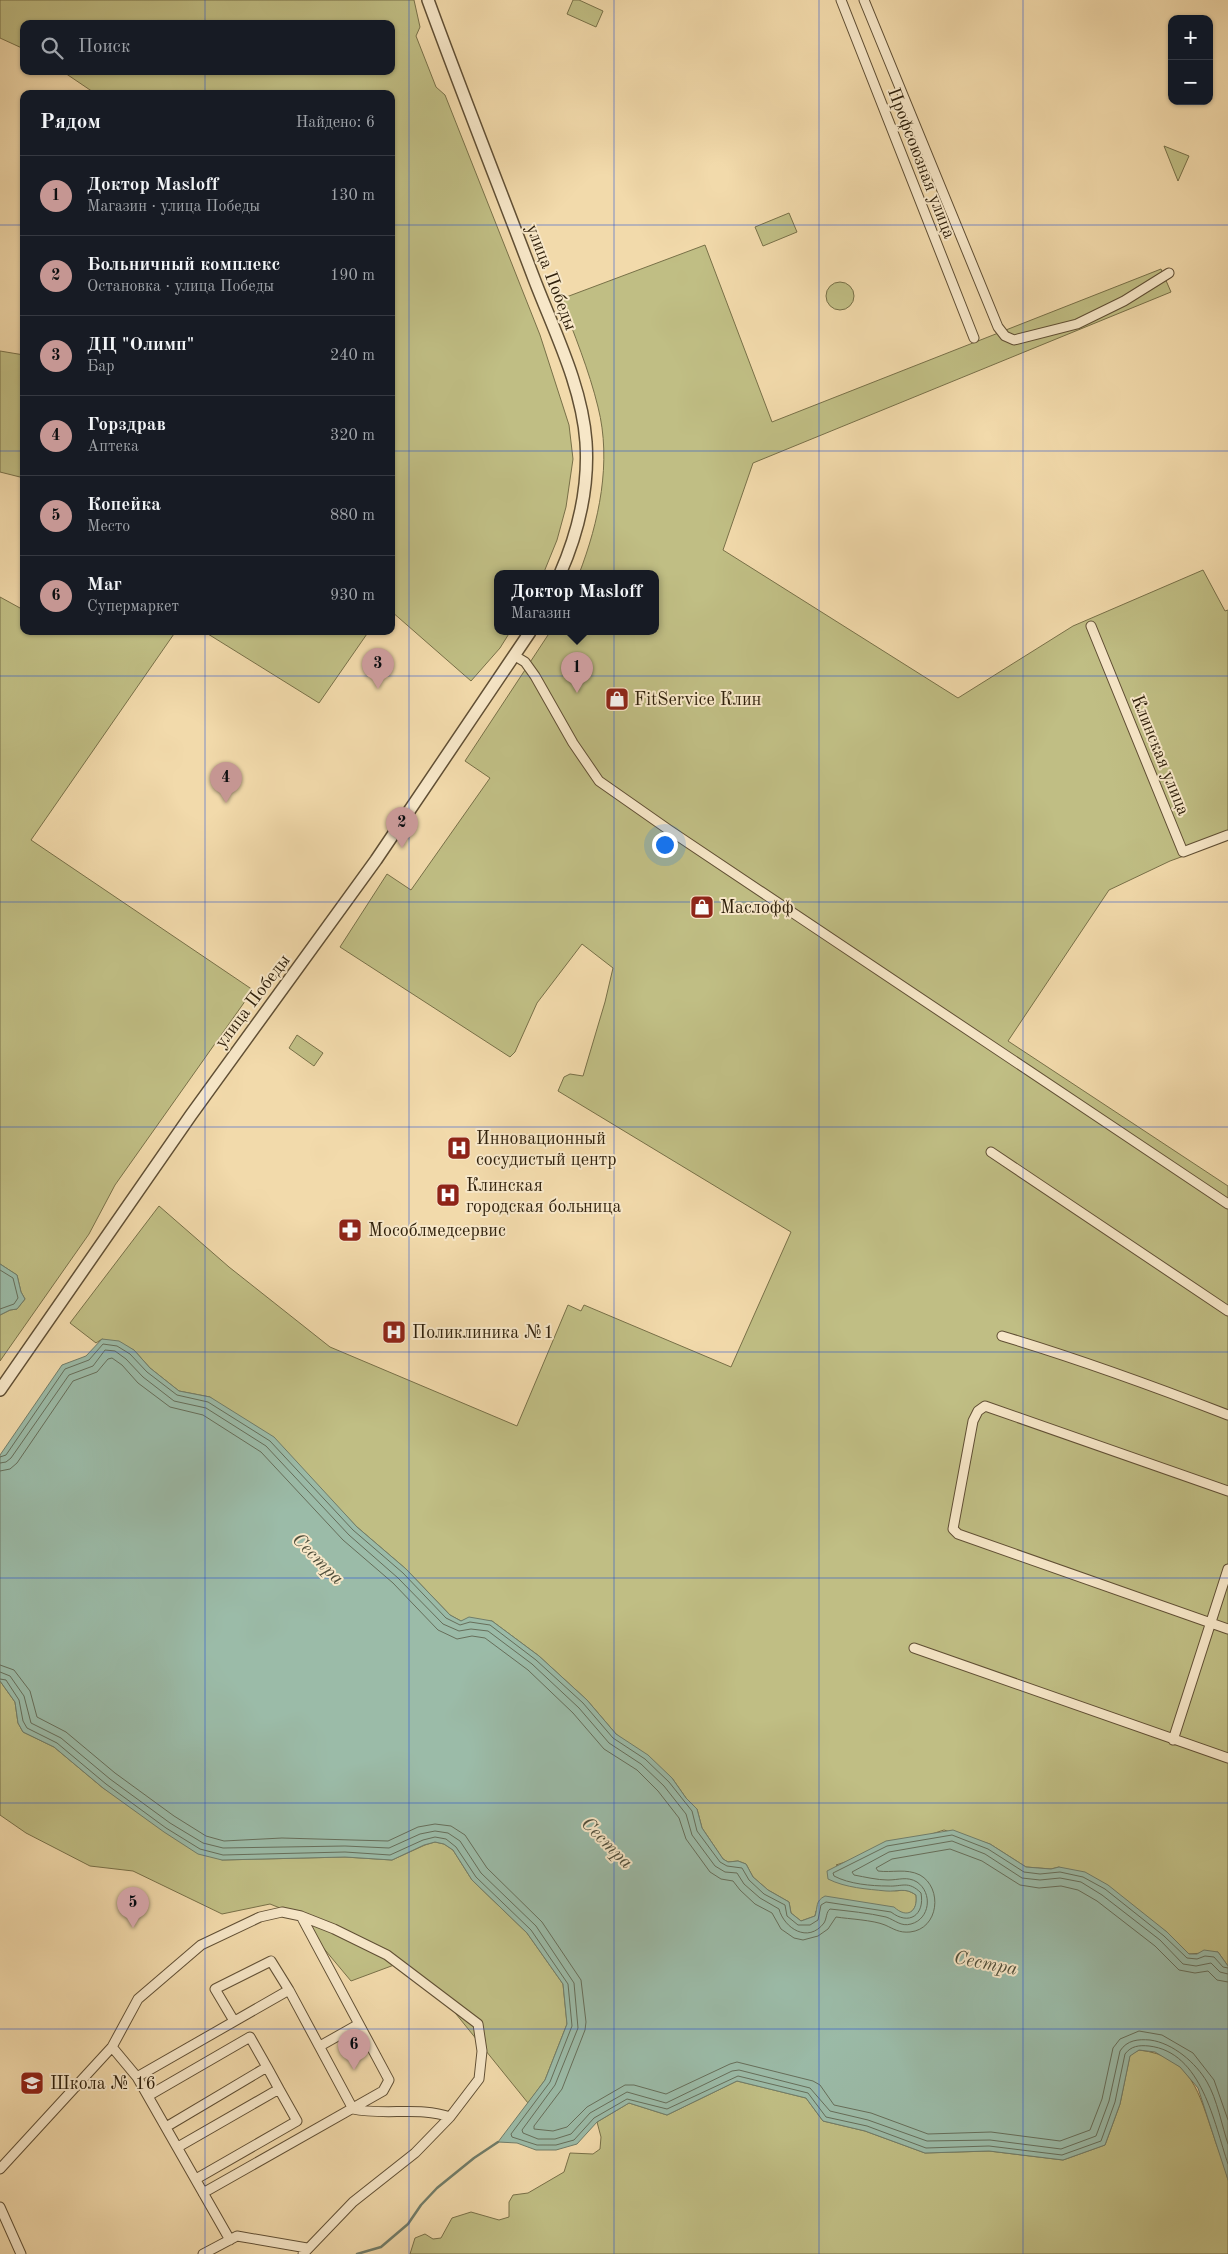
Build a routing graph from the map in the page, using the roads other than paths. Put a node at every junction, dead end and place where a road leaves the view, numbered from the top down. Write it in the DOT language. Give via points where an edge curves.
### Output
graph roads {
  1 [pos="428,0"];
  2 [pos="841,0"];
  3 [pos="864,0"];
  4 [pos="1169,273"];
  5 [pos="974,338"];
  6 [pos="562,570"];
  7 [pos="1091,626"];
  8 [pos="528,635"];
  9 [pos="515,656"];
  10 [pos="1228,835"];
  11 [pos="992,1152"];
  12 [pos="1228,1204"];
  13 [pos="1228,1311"];
  14 [pos="1002,1336"];
  15 [pos="0,1390"];
  16 [pos="1228,1415"];
  17 [pos="1228,1491"];
  18 [pos="1228,1569"];
  19 [pos="1210,1624"];
  20 [pos="1228,1629"];
  21 [pos="914,1648"];
  22 [pos="1172,1740"];
  23 [pos="1228,1758"];
  24 [pos="302,1916"];
  25 [pos="289,1990"];
  26 [pos="234,2021"];
  27 [pos="359,2024"];
  28 [pos="320,2046"];
  29 [pos="112,2047"];
  30 [pos="267,2068"];
  31 [pos="138,2077"];
  32 [pos="280,2089"];
  33 [pos="148,2096"];
  34 [pos="354,2109"];
  35 [pos="450,2117"];
  36 [pos="166,2127"];
  37 [pos="178,2147"];
  38 [pos="0,2169"];
  39 [pos="196,2179"];
  40 [pos="203,2193"];
  41 [pos="0,2207"];
  42 [pos="230,2240"];
  43 [pos="305,2251"];
  44 [pos="21,2254"];
  45 [pos="203,2254"];
  1 -- 6 [label="street, улица Победы" via="564,358 583,419 586,460 583,500 574,541"];
  2 -- 5 [label="street, Профсоюзная улица"];
  3 -- 4 [label="street" via="998,327 1005,336 1014,340 1077,324 1124,301"];
  7 -- 10 [label="street, Клинская улица" via="1183,852"];
  8 -- 9 [label="street, улица Победы"];
  9 -- 12 [label="street" via="525,662 599,781"];
  9 -- 15 [label="street, улица Победы" via="376,860 208,1091"];
  11 -- 13 [label="street"];
  14 -- 16 [label="street" via="1111,1371"];
  17 -- 19 [label="street" via="985,1406 973,1421 953,1529 958,1534 1000,1550"];
  18 -- 19 [label="street"];
  19 -- 20 [label="street"];
  19 -- 22 [label="street"];
  21 -- 22 [label="street"];
  22 -- 23 [label="street"];
  24 -- 27 [label="street"];
  24 -- 29 [label="street" via="282,1912 260,1917 202,1945 138,1999"];
  24 -- 35 [label="street" via="387,1955 478,2024 482,2051 479,2079"];
  25 -- 26 [label="street"];
  25 -- 26 [label="street" via="271,1961 215,1989"];
  25 -- 28 [label="street"];
  26 -- 31 [label="street"];
  27 -- 28 [label="street"];
  27 -- 34 [label="street" via="389,2080 383,2092"];
  28 -- 34 [label="street"];
  29 -- 31 [label="street"];
  29 -- 38 [label="street"];
  30 -- 32 [label="street"];
  30 -- 33 [label="street" via="250,2037"];
  30 -- 36 [label="street"];
  31 -- 33 [label="street"];
  32 -- 37 [label="street"];
  32 -- 39 [label="street" via="297,2121"];
  33 -- 36 [label="street"];
  34 -- 35 [label="street" via="437,2112"];
  34 -- 40 [label="street"];
  35 -- 43 [label="street" via="415,2153 353,2202"];
  36 -- 37 [label="street"];
  37 -- 39 [label="street"];
  39 -- 40 [label="street"];
  40 -- 42 [label="street"];
  41 -- 44 [label="street"];
  42 -- 43 [label="street" via="237,2236"];
  42 -- 45 [label="street"];
}
